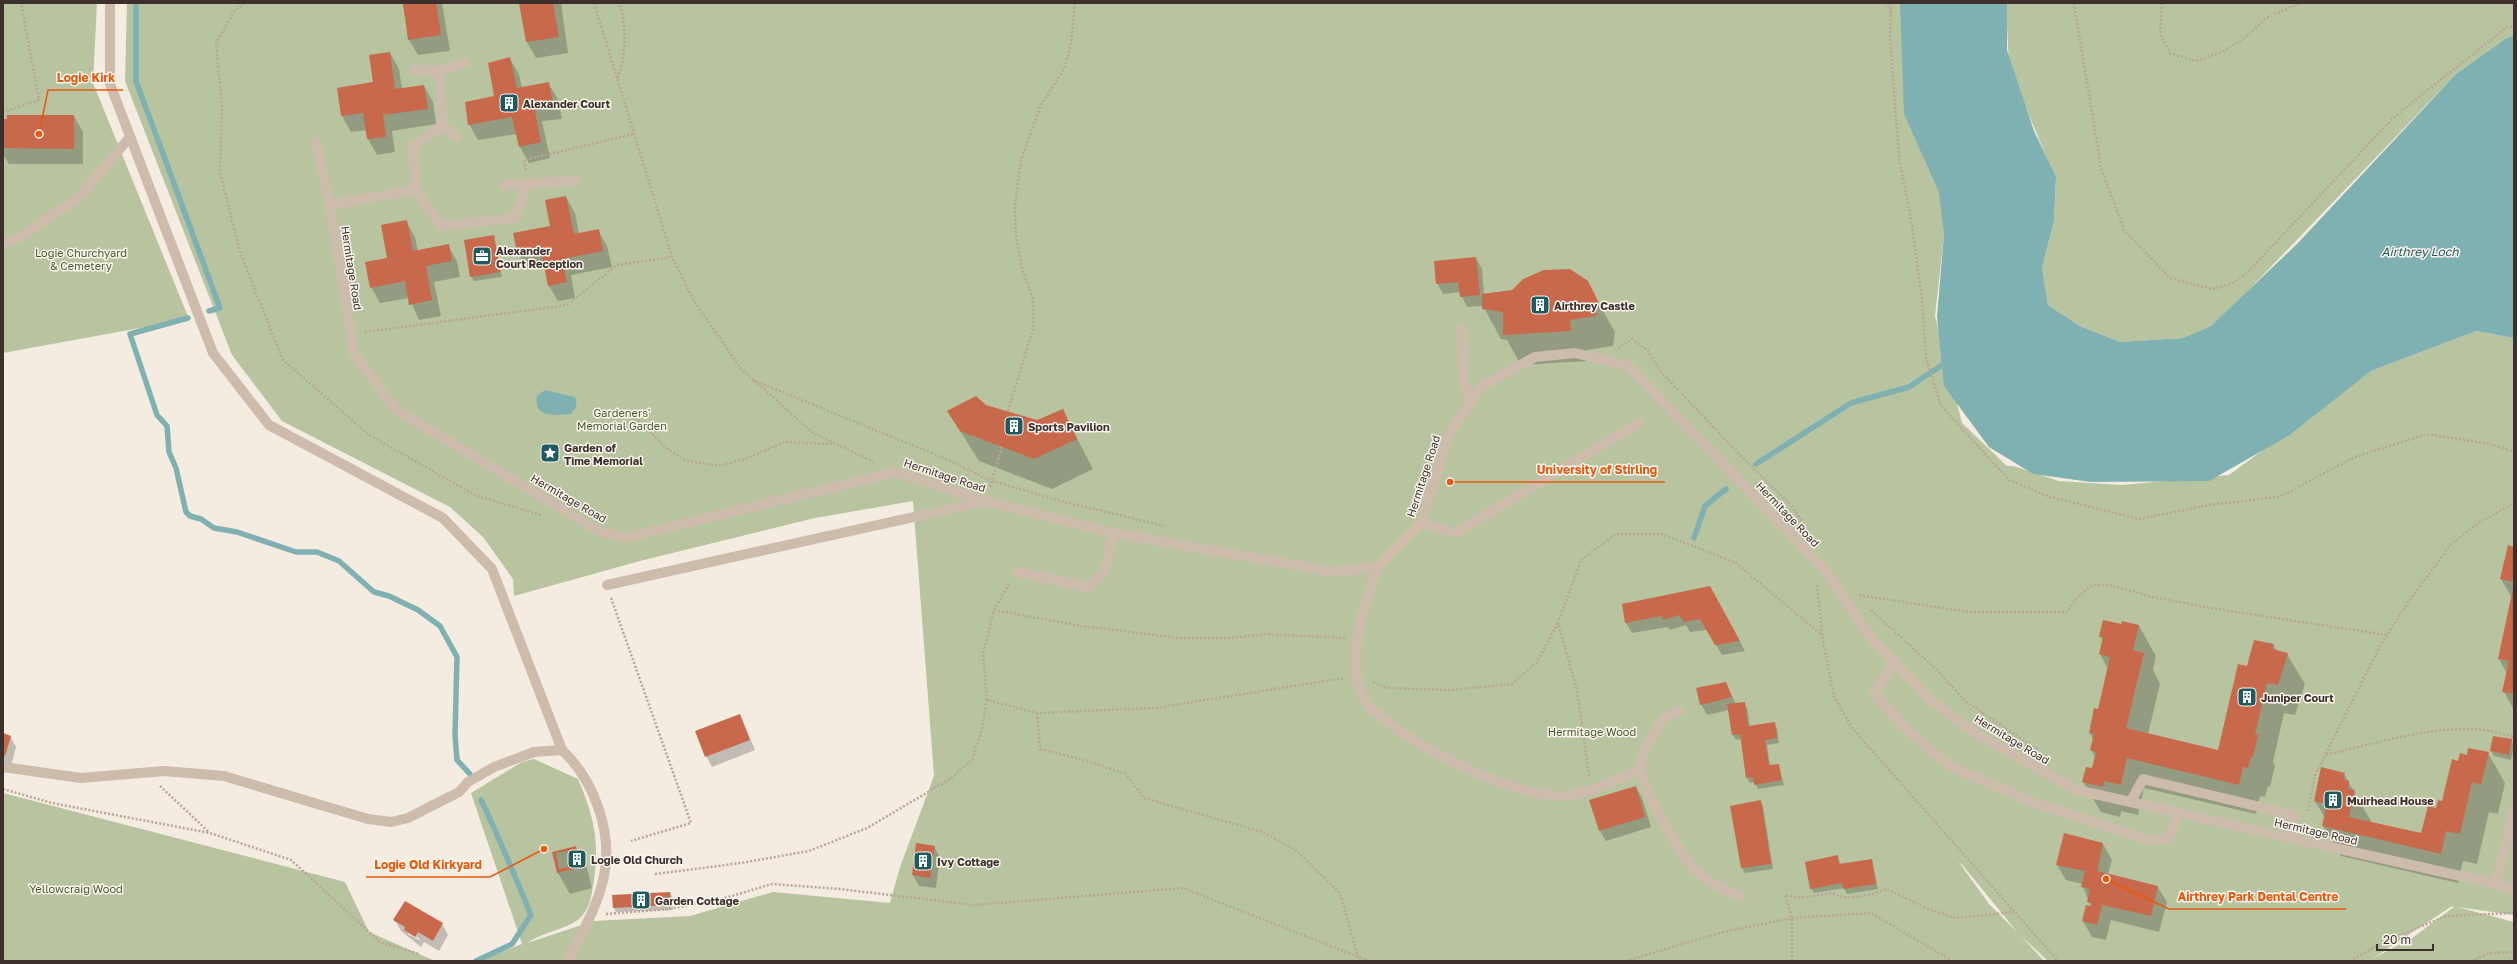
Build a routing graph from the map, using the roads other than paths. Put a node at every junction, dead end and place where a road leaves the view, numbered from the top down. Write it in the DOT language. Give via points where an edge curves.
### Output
graph roads {
  1 [pos="110,3"];
  2 [pos="465,63"];
  3 [pos="415,70"];
  4 [pos="439,71"];
  5 [pos="443,125"];
  6 [pos="130,137"];
  7 [pos="457,137"];
  8 [pos="316,142"];
  9 [pos="576,181"];
  10 [pos="528,184"];
  11 [pos="506,185"];
  12 [pos="416,190"];
  13 [pos="330,205"];
  14 [pos="3,244"];
  15 [pos="1462,328"];
  16 [pos="1471,402"];
  17 [pos="1639,424"];
  18 [pos="986,501"];
  19 [pos="1421,524"];
  20 [pos="1113,534"];
  21 [pos="1378,566"];
  22 [pos="1017,572"];
  23 [pos="606,585"];
  24 [pos="1894,661"];
  25 [pos="1680,711"];
  26 [pos="562,750"];
  27 [pos="3,767"];
  28 [pos="1641,768"];
  29 [pos="2131,801"];
  30 [pos="2514,810"];
  31 [pos="2179,814"];
  32 [pos="2289,837"];
  33 [pos="2496,884"];
  34 [pos="2514,891"];
  35 [pos="1739,896"];
  36 [pos="568,961"];
  1 -- 6 [label="street" via="110,84"];
  2 -- 4 [label="street"];
  3 -- 4 [label="street"];
  4 -- 5 [label="street"];
  5 -- 7 [label="street"];
  5 -- 12 [label="street" via="413,146"];
  6 -- 14 [label="street" via="78,198 22,236"];
  6 -- 26 [label="street" via="213,353 269,425 443,518 492,569"];
  8 -- 13 [label="street, Hermitage Road"];
  9 -- 10 [label="street"];
  10 -- 11 [label="street"];
  10 -- 12 [label="street" via="514,218 441,226"];
  12 -- 13 [label="street"];
  13 -- 18 [label="street, Hermitage Road" via="354,353 395,409 599,531 625,538 895,472"];
  15 -- 16 [label="street" via="1463,380"];
  16 -- 19 [label="street, Hermitage Road" via="1450,432"];
  16 -- 24 [label="street, Hermitage Road" via="1482,386 1535,357 1575,353 1629,366 1825,570 1872,638"];
  17 -- 19 [label="street" via="1456,533"];
  18 -- 20 [label="street, Hermitage Road"];
  18 -- 23 [label="street"];
  19 -- 21 [label="street, Hermitage Road"];
  20 -- 21 [label="street, Hermitage Road" via="1335,572"];
  20 -- 22 [label="street" via="1105,572 1088,587"];
  21 -- 28 [label="street" via="1365,600 1358,640 1357,676 1367,704 1392,726 1476,773 1524,789 1564,796 1590,789"];
  24 -- 29 [label="street, Hermitage Road" via="1932,701 1977,734 2077,790"];
  24 -- 31 [label="street" via="1874,694 1908,730 1952,767 2050,808 2153,841 2168,839"];
  25 -- 28 [label="street" via="1665,716 1646,747"];
  26 -- 27 [label="street" via="534,752 494,767 468,782 459,792 408,818 391,822 368,819 224,776 164,770 81,778"];
  26 -- 36 [label="street" via="573,760 590,786 602,820 605,847 604,876 591,915"];
  28 -- 35 [label="street" via="1654,804 1668,830 1695,869 1721,890"];
  29 -- 31 [label="street, Hermitage Road"];
  29 -- 32 [label="street" via="2143,779 2294,815"];
  30 -- 33 [label="street"];
  31 -- 32 [label="street, Hermitage Road"];
  32 -- 33 [label="street, Hermitage Road"];
  33 -- 34 [label="street, Hermitage Road"];
}
